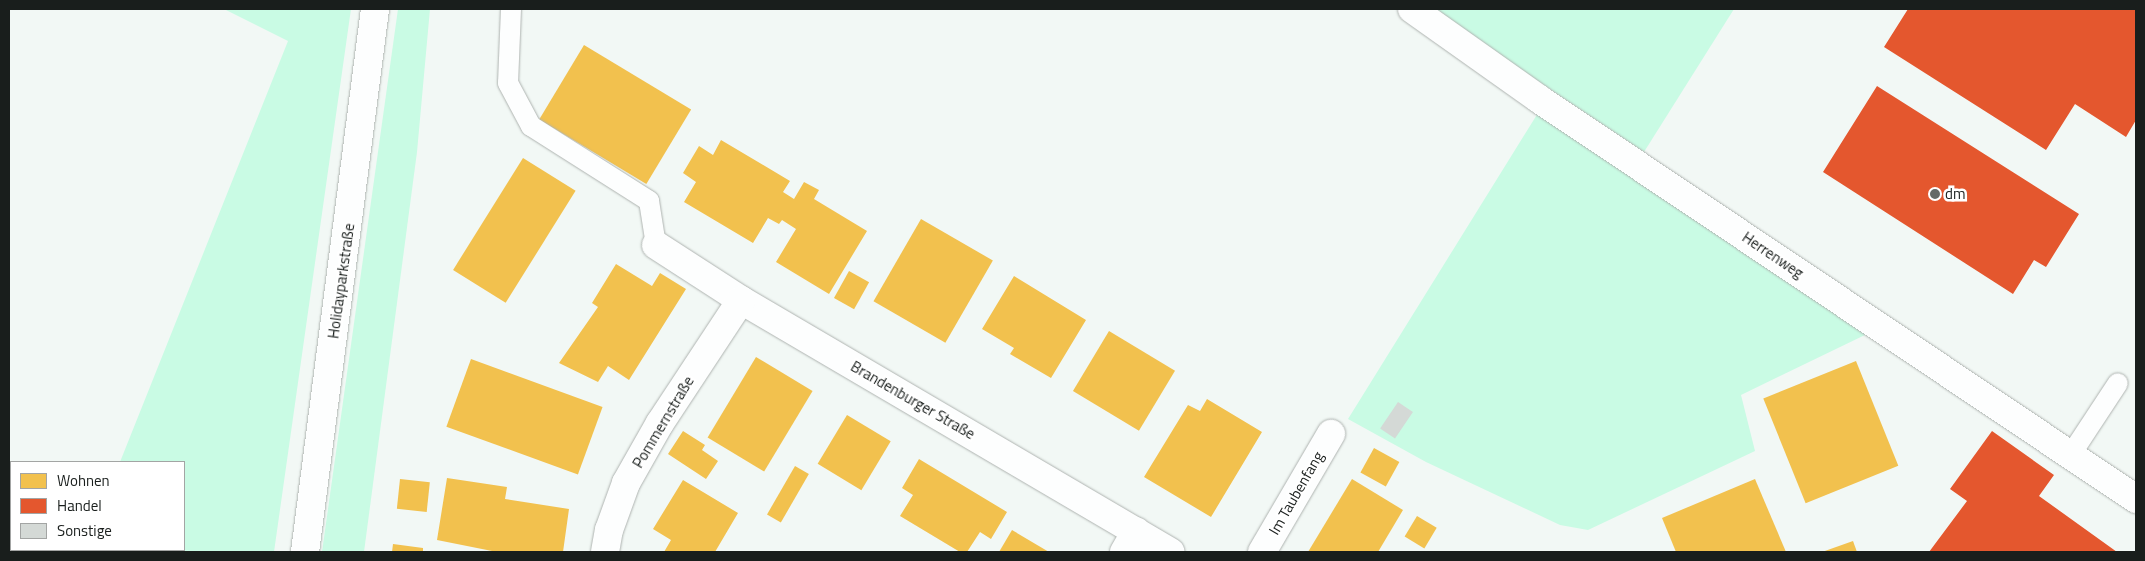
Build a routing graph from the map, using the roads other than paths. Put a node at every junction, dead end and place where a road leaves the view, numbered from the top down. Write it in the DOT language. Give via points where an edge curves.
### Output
graph roads {
  1 [pos="375,9"];
  2 [pos="510,9"];
  3 [pos="1412,9"];
  4 [pos="656,245"];
  5 [pos="741,300"];
  6 [pos="2118,383"];
  7 [pos="1331,434"];
  8 [pos="2070,456"];
  9 [pos="2136,499"];
  10 [pos="1130,542"];
  11 [pos="305,552"];
  12 [pos="605,552"];
  13 [pos="1171,552"];
  14 [pos="1262,552"];
  1 -- 11 [label="street, Holidayparkstraße"];
  2 -- 4 [label="lane" via="508,84 531,126 649,201"];
  3 -- 8 [label="street, Herrenweg" via="1539,99"];
  4 -- 5 [label="street, Brandenburger Straße"];
  5 -- 10 [label="street, Brandenburger Straße"];
  5 -- 12 [label="street, Pommernstraße" via="626,482"];
  6 -- 8 [label="lane"];
  7 -- 14 [label="street, Im Taubenfang"];
  8 -- 9 [label="street, Herrenweg"];
  10 -- 13 [label="street, Brandenburger Straße"];
}
